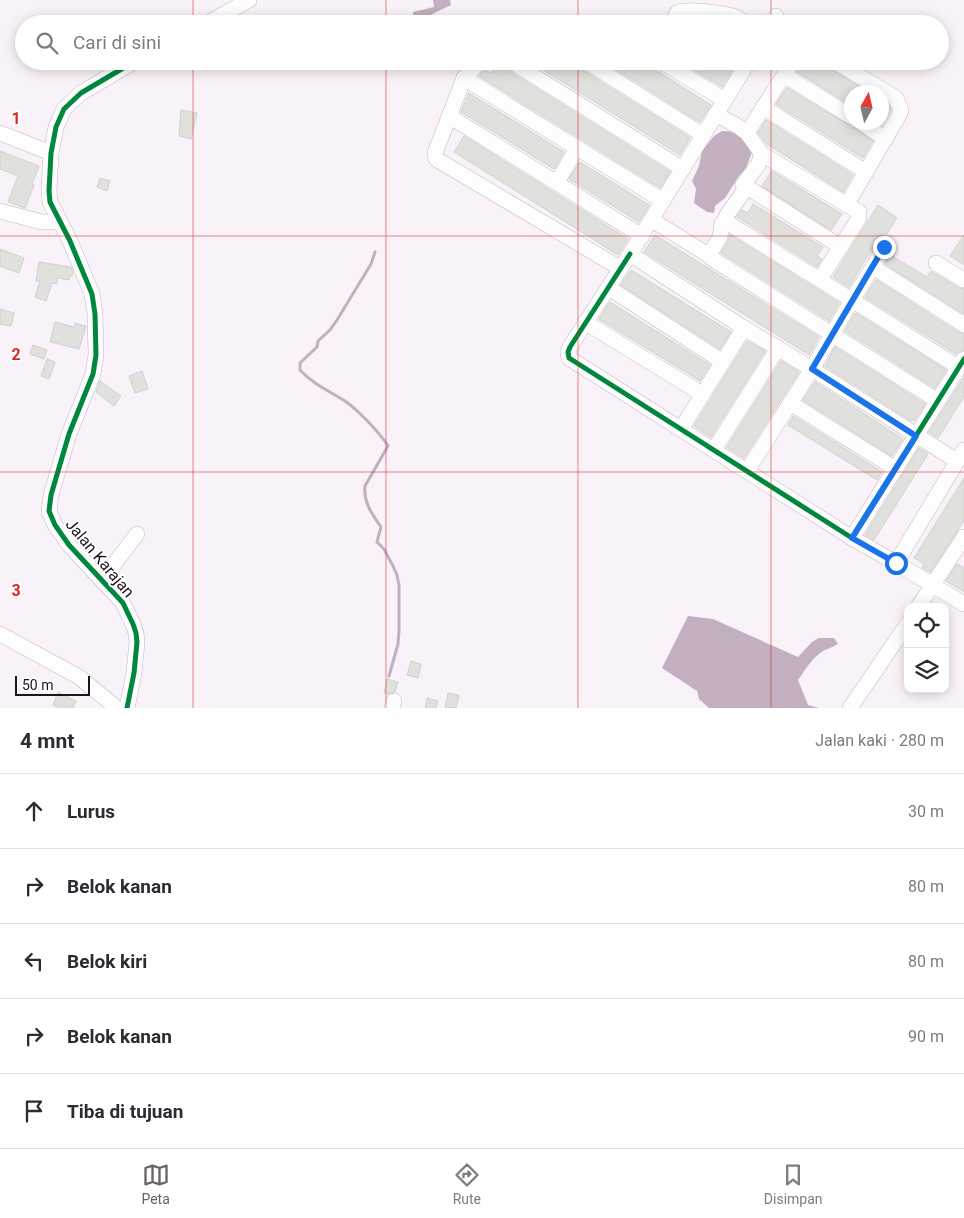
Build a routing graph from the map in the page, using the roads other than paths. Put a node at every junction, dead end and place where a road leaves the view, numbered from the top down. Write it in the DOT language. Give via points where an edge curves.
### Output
graph roads {
  1 [pos="249,0"];
  2 [pos="222,15"];
  3 [pos="676,15"];
  4 [pos="727,15"];
  5 [pos="120,70"];
  6 [pos="472,70"];
  7 [pos="525,70"];
  8 [pos="599,70"];
  9 [pos="675,70"];
  10 [pos="739,70"];
  11 [pos="787,70"];
  12 [pos="849,70"];
  13 [pos="784,75"];
  14 [pos="464,78"];
  15 [pos="725,100"];
  16 [pos="763,107"];
  17 [pos="844,112"];
  18 [pos="716,114"];
  19 [pos="449,116"];
  20 [pos="872,130"];
  21 [pos="0,133"];
  22 [pos="746,133"];
  23 [pos="704,135"];
  24 [pos="886,139"];
  25 [pos="577,148"];
  26 [pos="51,153"];
  27 [pos="762,154"];
  28 [pos="683,168"];
  29 [pos="866,172"];
  30 [pos="557,182"];
  31 [pos="747,187"];
  32 [pos="663,201"];
  33 [pos="847,204"];
  34 [pos="0,211"];
  35 [pos="652,220"];
  36 [pos="60,222"];
  37 [pos="724,222"];
  38 [pos="642,236"];
  39 [pos="841,246"];
  40 [pos="884,247"];
  41 [pos="630,254"];
  42 [pos="710,256"];
  43 [pos="936,263"];
  44 [pos="873,267"];
  45 [pos="620,268"];
  46 [pos="820,279"];
  47 [pos="964,280"];
  48 [pos="609,288"];
  49 [pos="852,300"];
  50 [pos="585,322"];
  51 [pos="964,325"];
  52 [pos="744,328"];
  53 [pos="833,334"];
  54 [pos="778,348"];
  55 [pos="723,362"];
  56 [pos="961,363"];
  57 [pos="812,369"];
  58 [pos="702,394"];
  59 [pos="938,401"];
  60 [pos="790,403"];
  61 [pos="680,428"];
  62 [pos="916,436"];
  63 [pos="714,450"];
  64 [pos="961,455"];
  65 [pos="896,468"];
  66 [pos="747,471"];
  67 [pos="136,534"];
  68 [pos="964,537"];
  69 [pos="852,538"];
  70 [pos="959,555"];
  71 [pos="896,563"];
  72 [pos="102,580"];
  73 [pos="933,585"];
  74 [pos="921,603"];
  75 [pos="964,604"];
  76 [pos="904,629"];
  77 [pos="0,634"];
  78 [pos="117,708"];
  79 [pos="127,708"];
  80 [pos="850,708"];
  1 -- 2 [label="street"];
  3 -- 4 [label="street" via="690,10"];
  5 -- 26 [label="street, Jalan Karajan" via="70,103 56,127"];
  6 -- 14 [label="street"];
  7 -- 28 [label="street"];
  8 -- 23 [label="street"];
  9 -- 15 [label="street"];
  10 -- 15 [label="street"];
  11 -- 13 [label="street"];
  12 -- 24 [label="street" via="896,98 900,115"];
  13 -- 16 [label="street"];
  13 -- 17 [label="street"];
  14 -- 19 [label="street"];
  14 -- 25 [label="street"];
  15 -- 18 [label="street"];
  16 -- 22 [label="street"];
  16 -- 29 [label="street"];
  18 -- 22 [label="street"];
  18 -- 23 [label="street"];
  19 -- 30 [label="street"];
  19 -- 45 [label="street" via="435,152 436,159"];
  20 -- 24 [label="street"];
  21 -- 26 [label="street"];
  22 -- 27 [label="street"];
  23 -- 28 [label="street"];
  24 -- 29 [label="street"];
  25 -- 30 [label="street"];
  25 -- 32 [label="street"];
  26 -- 36 [label="street, Jalan Karajan" via="49,198"];
  27 -- 31 [label="street" via="744,185"];
  27 -- 33 [label="street"];
  28 -- 32 [label="street"];
  29 -- 33 [label="street"];
  30 -- 38 [label="street"];
  31 -- 37 [label="street"];
  31 -- 39 [label="street"];
  32 -- 35 [label="street"];
  33 -- 39 [label="street" via="859,212 860,218"];
  34 -- 36 [label="street" via="42,222"];
  35 -- 38 [label="street"];
  35 -- 42 [label="street"];
  36 -- 72 [label="street, Jalan Karajan" via="92,294 96,355 94,374 68,434 49,511 69,545"];
  37 -- 42 [label="street"];
  37 -- 46 [label="street"];
  38 -- 41 [label="street"];
  39 -- 46 [label="street"];
  40 -- 44 [label="street"];
  41 -- 45 [label="street"];
  41 -- 52 [label="street"];
  42 -- 53 [label="street"];
  43 -- 47 [label="street"];
  44 -- 49 [label="street"];
  44 -- 51 [label="street"];
  45 -- 48 [label="street"];
  46 -- 49 [label="street"];
  48 -- 50 [label="street"];
  48 -- 55 [label="street"];
  49 -- 53 [label="street"];
  49 -- 56 [label="street"];
  50 -- 58 [label="street"];
  50 -- 61 [label="street" via="570,346 569,358"];
  52 -- 54 [label="street"];
  52 -- 55 [label="street"];
  53 -- 57 [label="street"];
  53 -- 59 [label="street"];
  54 -- 57 [label="street"];
  54 -- 63 [label="street"];
  55 -- 58 [label="street"];
  56 -- 59 [label="street"];
  57 -- 60 [label="street"];
  57 -- 62 [label="street"];
  58 -- 61 [label="street"];
  59 -- 62 [label="street"];
  60 -- 65 [label="street"];
  60 -- 66 [label="street"];
  61 -- 63 [label="street"];
  62 -- 64 [label="street"];
  62 -- 65 [label="street"];
  63 -- 66 [label="street"];
  64 -- 71 [label="street"];
  65 -- 69 [label="street"];
  66 -- 69 [label="street"];
  67 -- 72 [label="street"];
  68 -- 70 [label="street"];
  69 -- 71 [label="street"];
  70 -- 73 [label="street"];
  71 -- 73 [label="street"];
  72 -- 79 [label="street, Jalan Karajan" via="124,603 136,632 134,673"];
  73 -- 74 [label="street"];
  73 -- 75 [label="street"];
  76 -- 80 [label="street"];
  77 -- 78 [label="street" via="79,677"];
}
